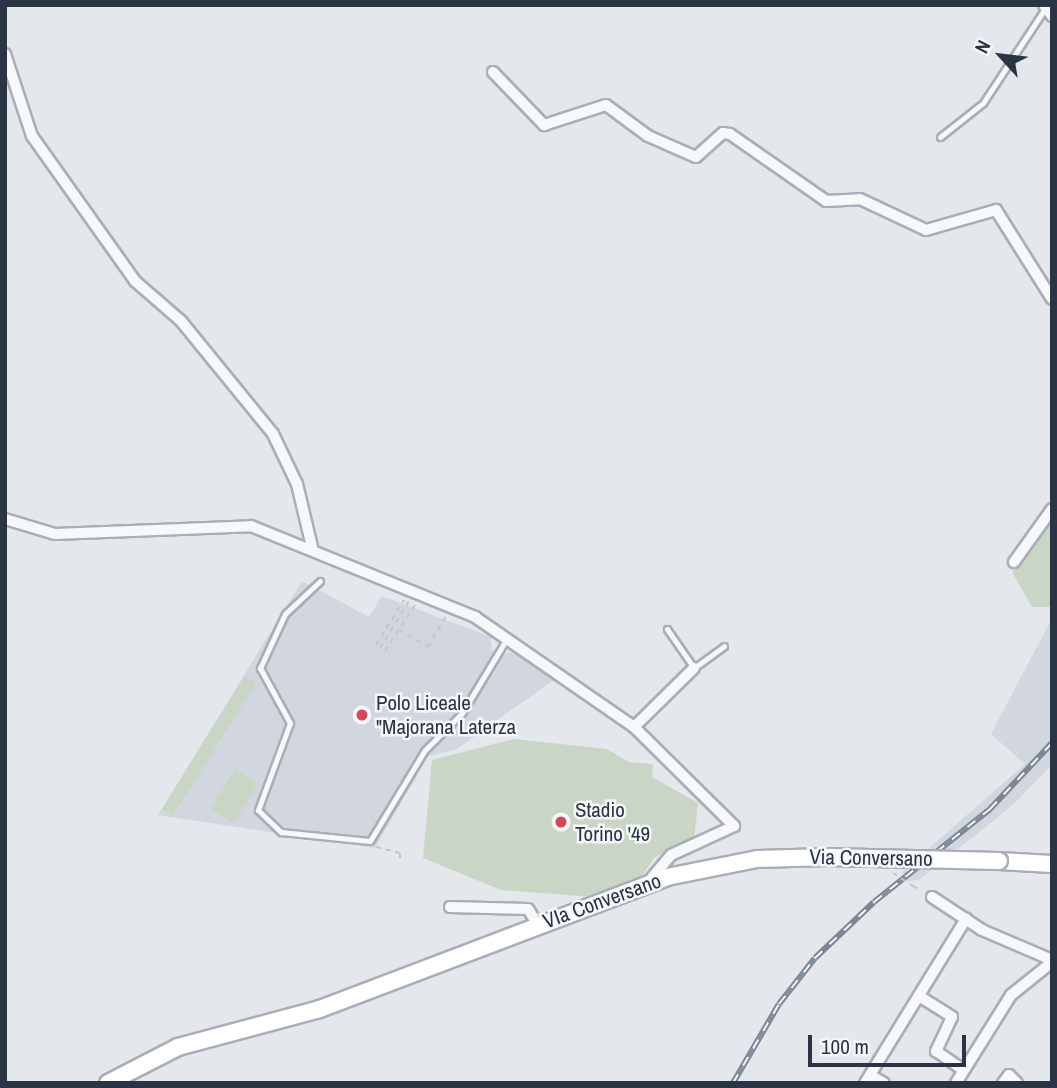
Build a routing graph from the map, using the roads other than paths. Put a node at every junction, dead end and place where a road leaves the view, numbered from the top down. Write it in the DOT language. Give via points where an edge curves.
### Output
graph roads {
  1 [pos="1047,10"];
  2 [pos="5,54"];
  3 [pos="493,72"];
  4 [pos="940,137"];
  5 [pos="1052,299"];
  6 [pos="1052,509"];
  7 [pos="5,519"];
  8 [pos="312,547"];
  9 [pos="1014,562"];
  10 [pos="320,581"];
  11 [pos="667,629"];
  12 [pos="507,638"];
  13 [pos="724,646"];
  14 [pos="694,668"];
  15 [pos="634,727"];
  16 [pos="1052,864"];
  17 [pos="691,871"];
  18 [pos="646,885"];
  19 [pos="932,897"];
  20 [pos="450,908"];
  21 [pos="966,919"];
  22 [pos="538,925"];
  23 [pos="1052,961"];
  24 [pos="919,996"];
  25 [pos="963,1070"];
  26 [pos="868,1079"];
  27 [pos="107,1083"];
  28 [pos="884,1083"];
  29 [pos="956,1083"];
  1 -- 4 [label="lane" via="983,103"];
  2 -- 8 [label="street" via="32,136 135,281 181,321 273,434 298,484"];
  3 -- 5 [label="street" via="544,125 606,105 648,136 696,157 723,133 730,134 825,201 860,199 926,230 996,210"];
  6 -- 9 [label="street"];
  7 -- 8 [label="street" via="55,534 241,525"];
  8 -- 12 [label="street" via="475,617"];
  10 -- 12 [label="lane" via="285,614 262,659 261,675 289,723 258,810 281,832 370,841 425,750 462,713"];
  11 -- 14 [label="lane"];
  12 -- 15 [label="street"];
  13 -- 14 [label="lane"];
  14 -- 15 [label="street"];
  15 -- 18 [label="street" via="734,826 671,855"];
  16 -- 17 [label="main road, Via Conversano, bridge" via="828,857 757,859"];
  17 -- 18 [label="main road, VIa Conversano"];
  18 -- 22 [label="main road, VIa Conversano"];
  19 -- 21 [label="street"];
  20 -- 22 [label="street" via="528,909"];
  21 -- 23 [label="street"];
  21 -- 24 [label="street"];
  22 -- 27 [label="main road, VIa Conversano" via="320,1009 177,1047"];
  23 -- 25 [label="street" via="1011,995"];
  24 -- 25 [label="street" via="952,1017 936,1051"];
  24 -- 26 [label="street"];
  25 -- 29 [label="street"];
  26 -- 28 [label="street"];
}
